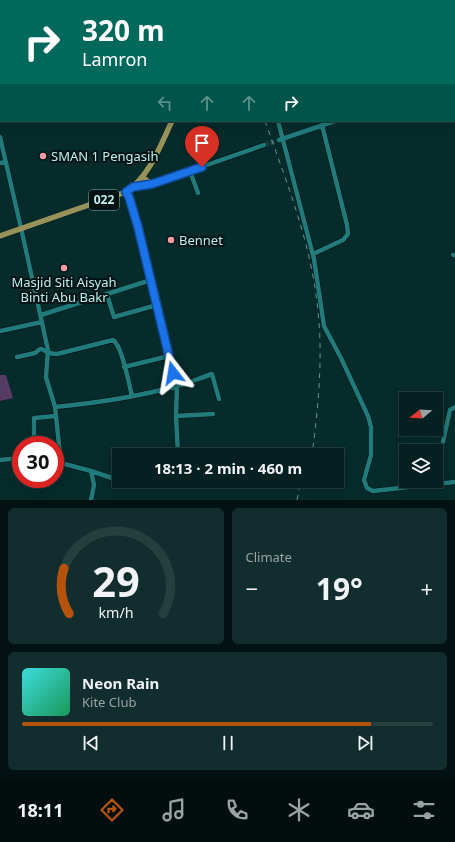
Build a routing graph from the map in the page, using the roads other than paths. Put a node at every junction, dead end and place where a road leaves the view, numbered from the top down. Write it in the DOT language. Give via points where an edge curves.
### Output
graph roads {
  1 [pos="172,122"];
  2 [pos="278,122"];
  3 [pos="332,122"];
  4 [pos="322,125"];
  5 [pos="0,137"];
  6 [pos="281,139"];
  7 [pos="264,145"];
  8 [pos="6,162"];
  9 [pos="0,163"];
  10 [pos="190,171"];
  11 [pos="142,177"];
  12 [pos="152,184"];
  13 [pos="133,187"];
  14 [pos="126,192"];
  15 [pos="198,193"];
  16 [pos="22,228"];
  17 [pos="0,236"];
  18 [pos="313,254"];
  19 [pos="151,280"];
  20 [pos="107,294"];
  21 [pos="157,305"];
  22 [pos="41,315"];
  23 [pos="42,322"];
  24 [pos="0,331"];
  25 [pos="48,353"];
  26 [pos="169,356"];
  27 [pos="17,357"];
  28 [pos="124,367"];
  29 [pos="177,386"];
  30 [pos="132,396"];
  31 [pos="219,399"];
  32 [pos="55,407"];
  33 [pos="455,407"];
  34 [pos="213,414"];
  35 [pos="56,416"];
  36 [pos="176,416"];
  37 [pos="34,436"];
  38 [pos="58,436"];
  39 [pos="443,442"];
  40 [pos="178,448"];
  41 [pos="12,459"];
  42 [pos="0,460"];
  43 [pos="64,464"];
  44 [pos="91,470"];
  45 [pos="112,478"];
  46 [pos="455,482"];
  47 [pos="91,500"];
  1 -- 11 [label="main road, 022"];
  2 -- 6 [label="street"];
  3 -- 4 [label="street"];
  4 -- 6 [label="street"];
  4 -- 18 [label="street" via="348,234 343,240"];
  5 -- 8 [label="street"];
  6 -- 18 [label="street"];
  7 -- 10 [label="street"];
  8 -- 9 [label="street"];
  8 -- 16 [label="street"];
  10 -- 12 [label="street"];
  10 -- 15 [label="street"];
  11 -- 12 [label="main road"];
  11 -- 13 [label="main road, 022"];
  12 -- 13 [label="street"];
  13 -- 14 [label="main road, 022"];
  14 -- 16 [label="main road, 022"];
  14 -- 19 [label="street"];
  16 -- 17 [label="main road, 022"];
  16 -- 22 [label="street"];
  18 -- 46 [label="street" via="324,326 371,427 371,455 364,480 367,488 373,491"];
  19 -- 20 [label="street"];
  19 -- 21 [label="street"];
  20 -- 21 [label="street" via="114,317"];
  20 -- 22 [label="street"];
  21 -- 26 [label="street"];
  22 -- 23 [label="street"];
  23 -- 24 [label="street"];
  23 -- 25 [label="street"];
  25 -- 27 [label="street" via="42,348 35,353"];
  25 -- 28 [label="street" via="57,354 113,340 118,344"];
  25 -- 32 [label="street" via="46,377"];
  26 -- 28 [label="street"];
  26 -- 29 [label="street"];
  28 -- 30 [label="street"];
  29 -- 30 [label="street"];
  29 -- 31 [label="street" via="212,374"];
  29 -- 36 [label="street"];
  30 -- 32 [label="street"];
  32 -- 35 [label="street"];
  33 -- 39 [label="street" via="450,410"];
  34 -- 36 [label="street"];
  35 -- 37 [label="street" via="34,418"];
  35 -- 38 [label="street"];
  36 -- 40 [label="street"];
  41 -- 42 [label="street"];
  43 -- 44 [label="street"];
  44 -- 45 [label="street"];
  44 -- 47 [label="street" via="94,485"];
}
